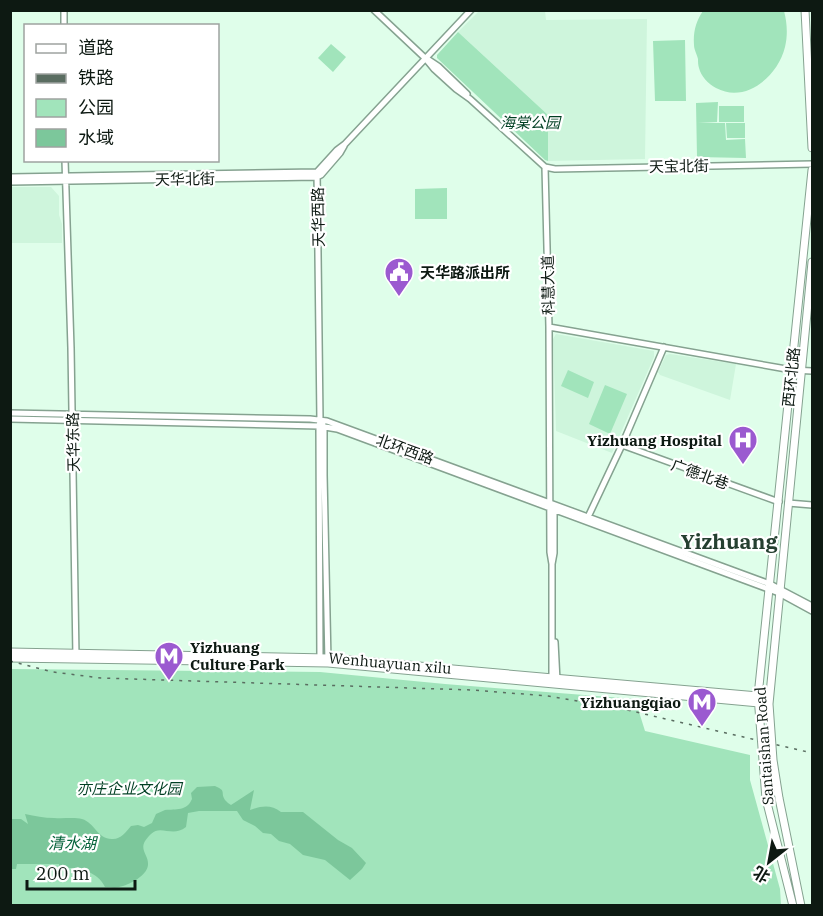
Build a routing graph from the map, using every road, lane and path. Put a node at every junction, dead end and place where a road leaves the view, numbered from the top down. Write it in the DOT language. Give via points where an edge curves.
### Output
graph roads {
  1 [pos="374,10"];
  2 [pos="471,10"];
  3 [pos="805,10"];
  4 [pos="425,58"];
  5 [pos="813,148"];
  6 [pos="67,162"];
  7 [pos="813,164"];
  8 [pos="545,167"];
  9 [pos="813,170"];
  10 [pos="317,174"];
  11 [pos="67,179"];
  12 [pos="10,180"];
  13 [pos="813,262"];
  14 [pos="549,327"];
  15 [pos="664,347"];
  16 [pos="792,370"];
  17 [pos="802,371"];
  18 [pos="813,371"];
  19 [pos="10,414"];
  20 [pos="73,418"];
  21 [pos="10,419"];
  22 [pos="321,424"];
  23 [pos="622,445"];
  24 [pos="779,502"];
  25 [pos="788,503"];
  26 [pos="813,505"];
  27 [pos="551,507"];
  28 [pos="588,517"];
  29 [pos="770,586"];
  30 [pos="780,591"];
  31 [pos="813,606"];
  32 [pos="813,611"];
  33 [pos="10,652"];
  34 [pos="76,656"];
  35 [pos="10,658"];
  36 [pos="324,660"];
  37 [pos="554,681"];
  38 [pos="758,699"];
  39 [pos="769,700"];
  40 [pos="770,818"];
  41 [pos="784,822"];
  42 [pos="793,906"];
  43 [pos="801,906"];
  1 -- 4 [label="street"];
  2 -- 4 [label="street, 天华西路"];
  3 -- 5 [label="main road"];
  4 -- 8 [label="street"];
  4 -- 10 [label="street, 天华西路"];
  6 -- 11 [label="street, 天华东路"];
  7 -- 8 [label="street, 天宝北街"];
  8 -- 14 [label="street, 科慧大道"];
  9 -- 16 [label="main road, 西环北路"];
  10 -- 11 [label="street, 天华北街"];
  10 -- 22 [label="street, 天华西路"];
  11 -- 12 [label="street, 天华北街"];
  11 -- 20 [label="street, 天华东路"];
  13 -- 17 [label="main road, 西环北路"];
  14 -- 15 [label="street"];
  14 -- 27 [label="street, 科慧大道"];
  15 -- 16 [label="street"];
  15 -- 23 [label="street"];
  16 -- 17 [label="street"];
  16 -- 24 [label="main road, 西环北路"];
  17 -- 18 [label="street"];
  17 -- 25 [label="main road, 西环北路"];
  19 -- 20 [label="street, 北环西路"];
  20 -- 21 [label="street, 北环西路"];
  20 -- 22 [label="street, 北环西路"];
  20 -- 34 [label="street, 天华东路"];
  22 -- 27 [label="street, 北环西路"];
  22 -- 36 [label="street, 天华西路"];
  23 -- 24 [label="street, 广德北巷"];
  23 -- 28 [label="street"];
  24 -- 29 [label="main road, 西环北路"];
  25 -- 26 [label="street"];
  25 -- 30 [label="main road, 西环北路"];
  27 -- 28 [label="street, 北环西路"];
  27 -- 29 [label="street, 北环西路"];
  27 -- 37 [label="street, 科慧大道"];
  28 -- 29 [label="street, 北环西路"];
  29 -- 30 [label="street, 北环西路"];
  29 -- 38 [label="main road, Santaishan Road"];
  30 -- 31 [label="street"];
  30 -- 32 [label="street"];
  30 -- 39 [label="main road, Santaishan Road"];
  33 -- 34 [label="main road, Wenhuayuan xilu"];
  34 -- 35 [label="main road, Wenhuayuan xilu"];
  34 -- 36 [label="main road, Wenhuayuan xilu"];
  36 -- 37 [label="main road, Wenhuayuan xilu"];
  37 -- 38 [label="main road, Wenhuayuan xilu"];
  38 -- 39 [label="main road, Wenhuayuan xilu"];
  38 -- 40 [label="main road, Santaishan Road"];
  39 -- 41 [label="main road, Santaishan Road" via="773,760"];
  40 -- 41 [label="main road" via="777,812"];
  40 -- 42 [label="main road, Santaishan Road"];
  41 -- 43 [label="main road, Santaishan Road"];
}
